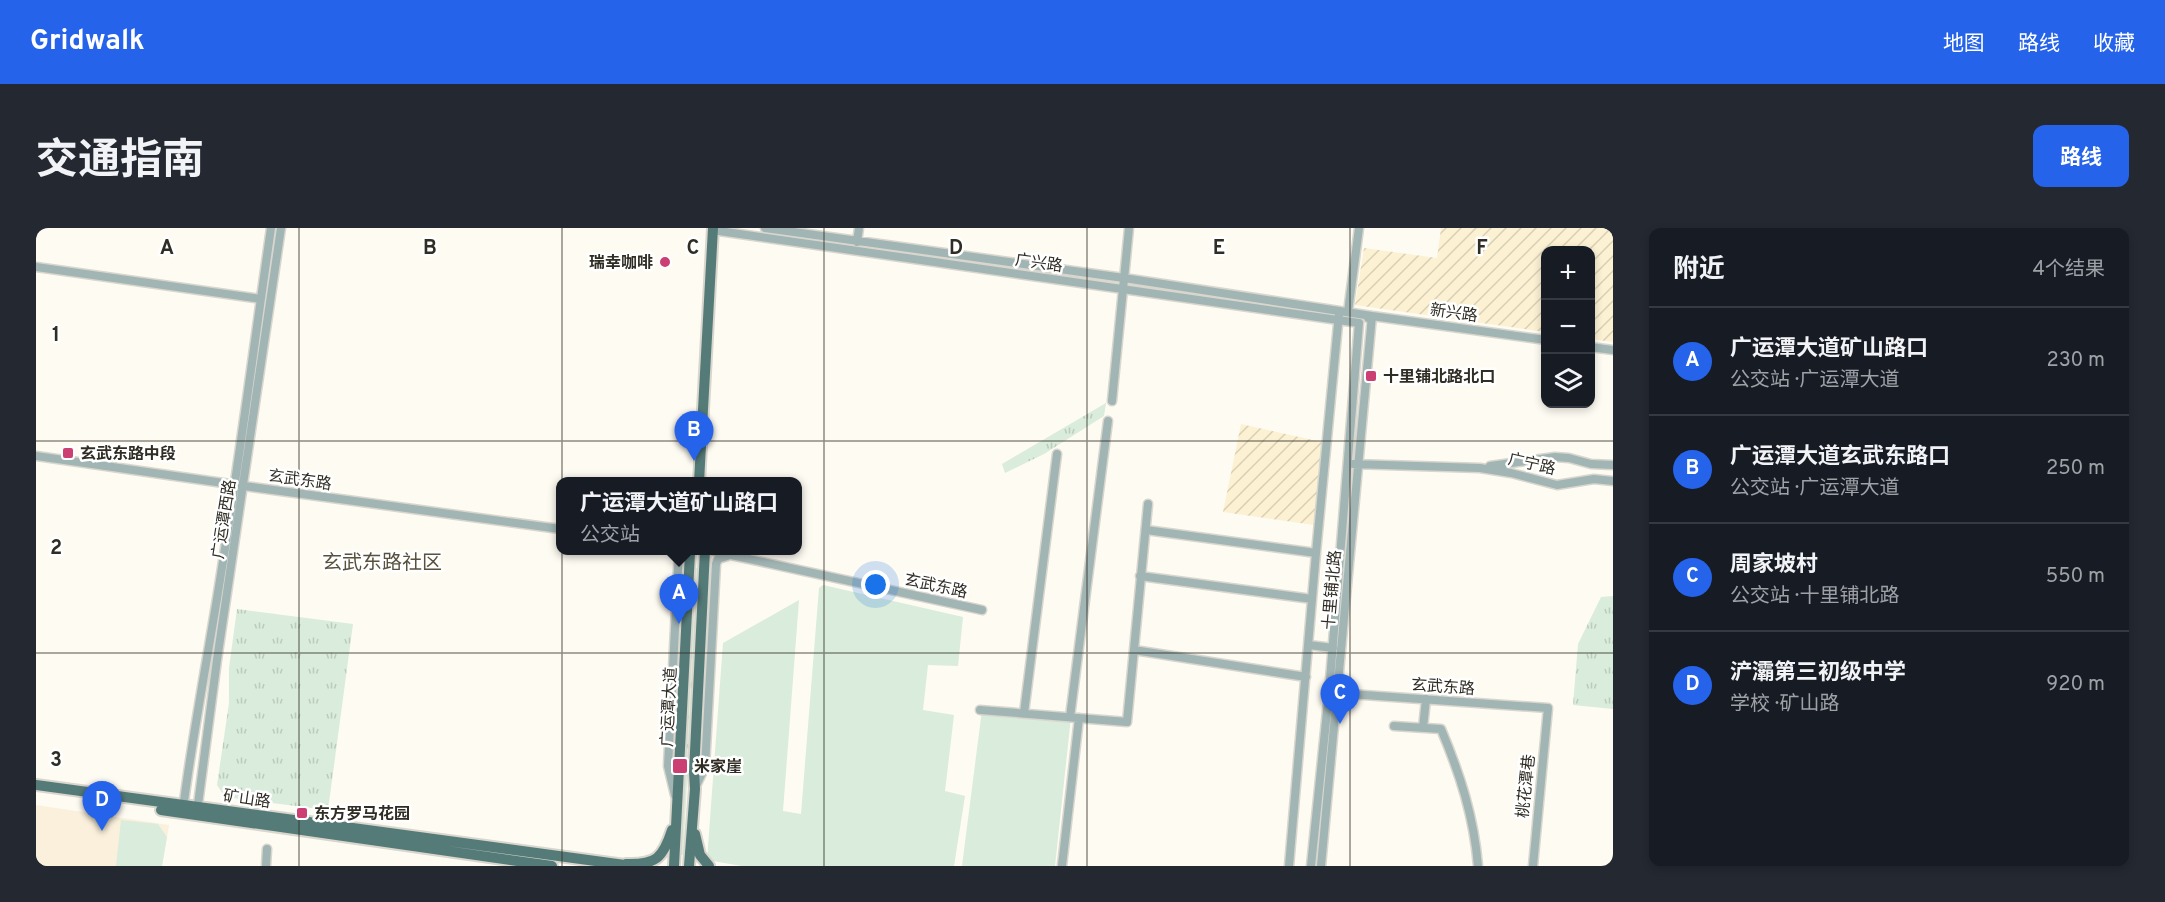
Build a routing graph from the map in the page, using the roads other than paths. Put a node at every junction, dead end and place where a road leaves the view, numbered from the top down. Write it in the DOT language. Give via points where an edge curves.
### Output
graph roads {
  1 [pos="271,228"];
  2 [pos="281,228"];
  3 [pos="765,228"];
  4 [pos="859,228"];
  5 [pos="1129,228"];
  6 [pos="1359,228"];
  7 [pos="717,229"];
  8 [pos="857,242"];
  9 [pos="36,267"];
  10 [pos="1124,278"];
  11 [pos="1122,288"];
  12 [pos="261,299"];
  13 [pos="1342,314"];
  14 [pos="1372,316"];
  15 [pos="1359,323"];
  16 [pos="1541,339"];
  17 [pos="1595,347"];
  18 [pos="1613,350"];
  19 [pos="1112,401"];
  20 [pos="1108,421"];
  21 [pos="1057,454"];
  22 [pos="36,456"];
  23 [pos="1353,464"];
  24 [pos="1613,465"];
  25 [pos="1480,468"];
  26 [pos="699,477"];
  27 [pos="705,477"];
  28 [pos="1613,481"];
  29 [pos="239,486"];
  30 [pos="1148,504"];
  31 [pos="556,528"];
  32 [pos="1146,530"];
  33 [pos="1316,553"];
  34 [pos="679,555"];
  35 [pos="690,555"];
  36 [pos="706,555"];
  37 [pos="728,555"];
  38 [pos="737,557"];
  39 [pos="1140,576"];
  40 [pos="1312,599"];
  41 [pos="982,610"];
  42 [pos="713,624"];
  43 [pos="1309,645"];
  44 [pos="1333,648"];
  45 [pos="1134,650"];
  46 [pos="700,651"];
  47 [pos="1306,677"];
  48 [pos="1336,693"];
  49 [pos="1426,699"];
  50 [pos="1548,708"];
  51 [pos="980,710"];
  52 [pos="1024,713"];
  53 [pos="1070,717"];
  54 [pos="1079,718"];
  55 [pos="1394,726"];
  56 [pos="1423,728"];
  57 [pos="36,785"];
  58 [pos="695,789"];
  59 [pos="36,793"];
  60 [pos="676,796"];
  61 [pos="183,809"];
  62 [pos="197,811"];
  63 [pos="693,816"];
  64 [pos="675,818"];
  65 [pos="267,849"];
  66 [pos="620,864"];
  67 [pos="266,866"];
  68 [pos="552,866"];
  69 [pos="632,866"];
  70 [pos="674,866"];
  71 [pos="689,866"];
  72 [pos="709,866"];
  73 [pos="1062,866"];
  74 [pos="1289,866"];
  75 [pos="1311,866"];
  76 [pos="1322,866"];
  77 [pos="1478,866"];
  78 [pos="1533,866"];
  1 -- 12 [label="street, 广运潭西路"];
  2 -- 29 [label="street, 广运潭西路"];
  3 -- 8 [label="street, 广兴路"];
  4 -- 8 [label="street"];
  5 -- 10 [label="street"];
  6 -- 13 [label="street"];
  7 -- 11 [label="street, 广兴路"];
  7 -- 26 [label="main road"];
  7 -- 27 [label="main road"];
  8 -- 10 [label="street, 广兴路"];
  9 -- 12 [label="street"];
  10 -- 11 [label="street"];
  10 -- 13 [label="street, 广兴路"];
  11 -- 13 [label="street, 广兴路"];
  11 -- 19 [label="street"];
  12 -- 29 [label="street, 广运潭西路"];
  13 -- 14 [label="street, 广兴路"];
  13 -- 15 [label="street, 广兴路"];
  13 -- 33 [label="street"];
  14 -- 15 [label="street"];
  14 -- 16 [label="street, 新兴路"];
  14 -- 23 [label="street, 十里铺北路"];
  15 -- 23 [label="street, 十里铺北路"];
  17 -- 18 [label="street"];
  20 -- 53 [label="street"];
  21 -- 52 [label="street"];
  22 -- 29 [label="street, 玄武东路"];
  23 -- 25 [label="street, 广宁路"];
  23 -- 44 [label="street, 十里铺北路"];
  23 -- 48 [label="street, 十里铺北路"];
  24 -- 25 [label="street, 广宁路" via="1555,457"];
  25 -- 28 [label="street, 广宁路" via="1557,485 1594,479"];
  29 -- 31 [label="street, 玄武东路"];
  29 -- 61 [label="street, 广运潭西路" via="199,697"];
  29 -- 62 [label="street, 广运潭西路"];
  30 -- 32 [label="street"];
  32 -- 33 [label="street"];
  32 -- 39 [label="street"];
  33 -- 40 [label="street"];
  34 -- 60 [label="street" via="668,766"];
  35 -- 60 [label="main road, 广运潭大道"];
  36 -- 46 [label="main road, 广运潭大道"];
  37 -- 38 [label="street, 玄武东路"];
  38 -- 41 [label="street, 玄武东路"];
  38 -- 42 [label="street" via="717,561"];
  39 -- 40 [label="street"];
  39 -- 45 [label="street"];
  40 -- 43 [label="street"];
  42 -- 46 [label="street"];
  42 -- 58 [label="street" via="705,767"];
  43 -- 44 [label="street"];
  43 -- 47 [label="street"];
  44 -- 75 [label="street, 十里铺北路"];
  45 -- 47 [label="street"];
  45 -- 54 [label="street" via="1127,722"];
  46 -- 58 [label="main road, 广运潭大道"];
  47 -- 74 [label="street"];
  48 -- 49 [label="street, 玄武东路"];
  48 -- 76 [label="street, 十里铺北路"];
  49 -- 50 [label="street, 玄武东路"];
  49 -- 56 [label="street"];
  50 -- 78 [label="street, 桃花潭巷"];
  51 -- 52 [label="street"];
  52 -- 53 [label="street"];
  53 -- 54 [label="street"];
  54 -- 73 [label="street"];
  55 -- 56 [label="street"];
  56 -- 77 [label="street" via="1441,729 1458,770 1475,834"];
  57 -- 61 [label="main road, 矿山路"];
  58 -- 63 [label="main road, 广运潭大道"];
  59 -- 61 [label="main road, 矿山路"];
  60 -- 64 [label="main road, 广运潭大道"];
  61 -- 62 [label="main road, 矿山路"];
  62 -- 66 [label="main road, 矿山路"];
  62 -- 68 [label="main road, 矿山路"];
  63 -- 71 [label="main road, 广运潭大道"];
  63 -- 72 [label="main road" via="699,852"];
  64 -- 66 [label="main road" via="659,856 645,863"];
  64 -- 70 [label="main road, 广运潭大道"];
  65 -- 67 [label="street"];
  66 -- 69 [label="main road, 矿山路"];
}
